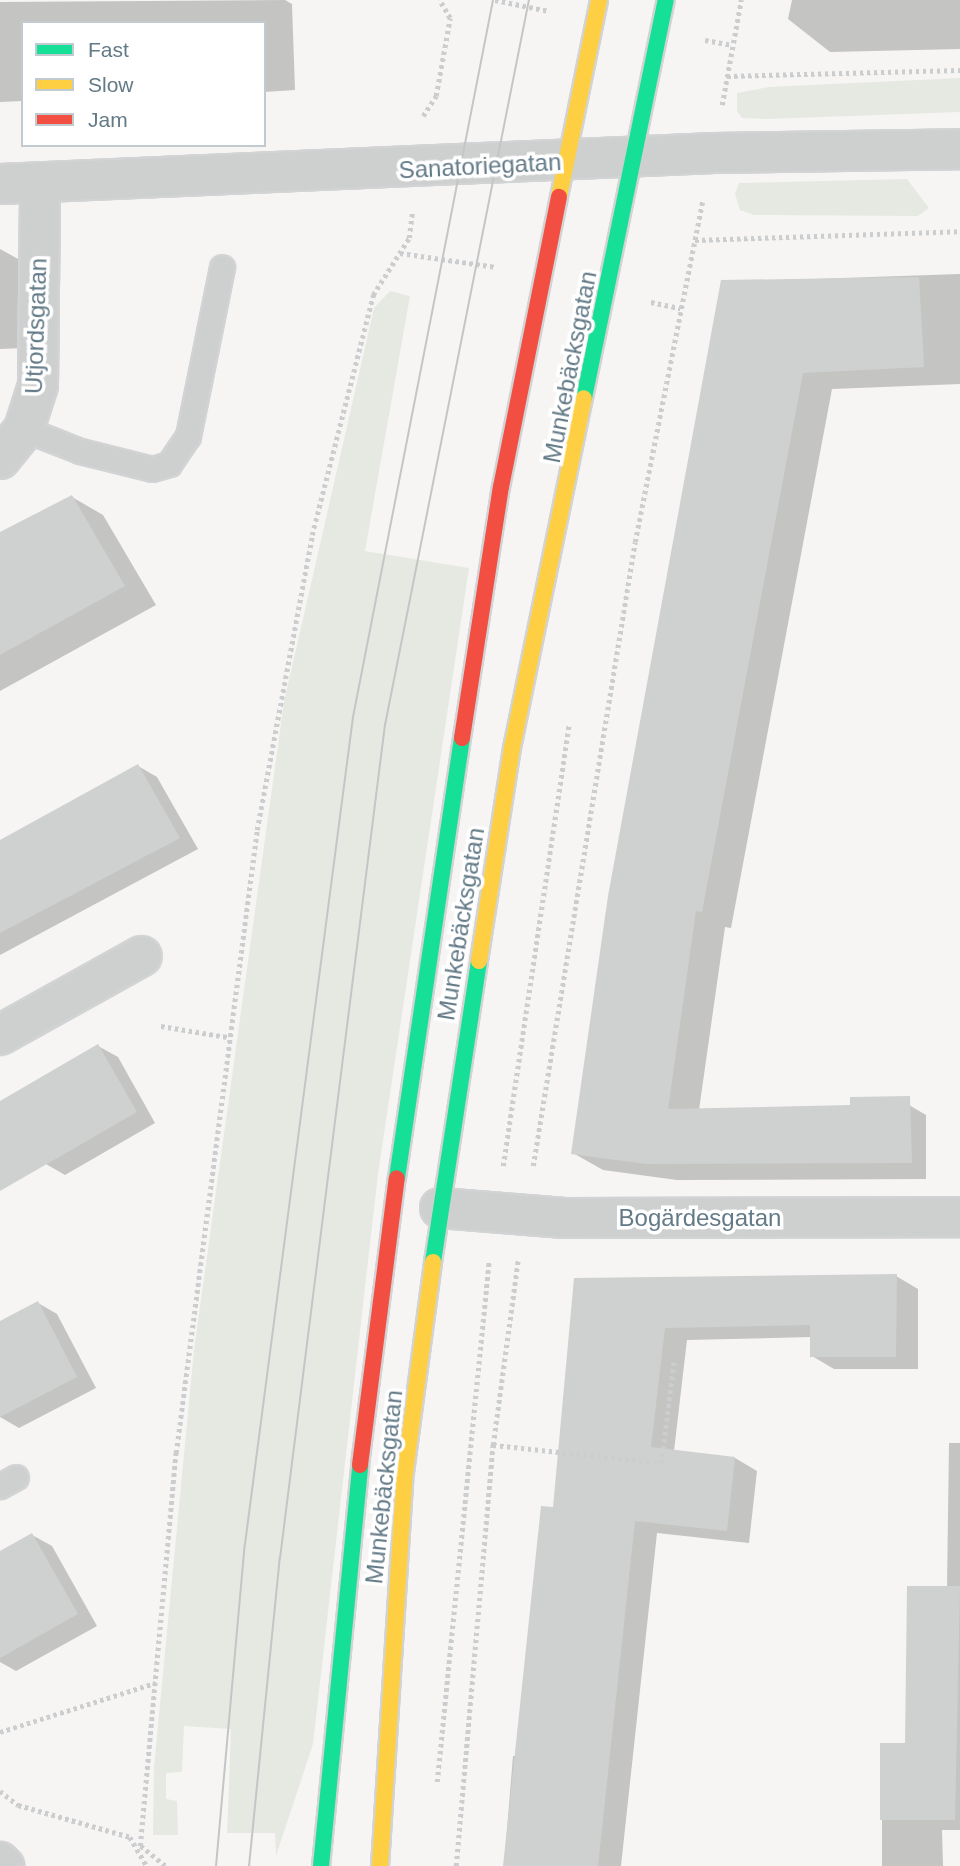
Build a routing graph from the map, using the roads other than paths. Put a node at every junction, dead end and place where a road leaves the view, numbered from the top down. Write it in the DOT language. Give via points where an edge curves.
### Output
graph roads {
  1 [pos="599,0"];
  2 [pos="666,0"];
  3 [pos="960,149"];
  4 [pos="635,156"];
  5 [pos="565,162"];
  6 [pos="40,183"];
  7 [pos="0,184"];
  8 [pos="222,267"];
  9 [pos="24,429"];
  10 [pos="0,459"];
  11 [pos="142,956"];
  12 [pos="0,1035"];
  13 [pos="440,1208"];
  14 [pos="960,1217"];
  15 [pos="0,1862"];
  16 [pos="4,1866"];
  17 [pos="321,1866"];
  18 [pos="380,1866"];
  1 -- 5 [label="street, Munkebäcksgatan"];
  2 -- 4 [label="street, Munkebäcksgatan"];
  3 -- 4 [label="street, Sanatoriegatan"];
  4 -- 5 [label="street, Sanatoriegatan"];
  4 -- 13 [label="street, Munkebäcksgatan" via="512,748"];
  5 -- 6 [label="street, Sanatoriegatan"];
  5 -- 17 [label="street, Munkebäcksgatan" via="501,487 389,1218"];
  6 -- 7 [label="street, Sanatoriegatan"];
  6 -- 9 [label="street, Utjordsgatan" via="38,385"];
  8 -- 9 [label="lane" via="188,436 176,459 152,468 80,451"];
  9 -- 10 [label="street, Utjordsgatan"];
  11 -- 12 [label="street"];
  13 -- 14 [label="street, Bogärdesgatan" via="524,1217"];
  13 -- 18 [label="street, Munkebäcksgatan" via="403,1493"];
  15 -- 16 [label="street"];
}
